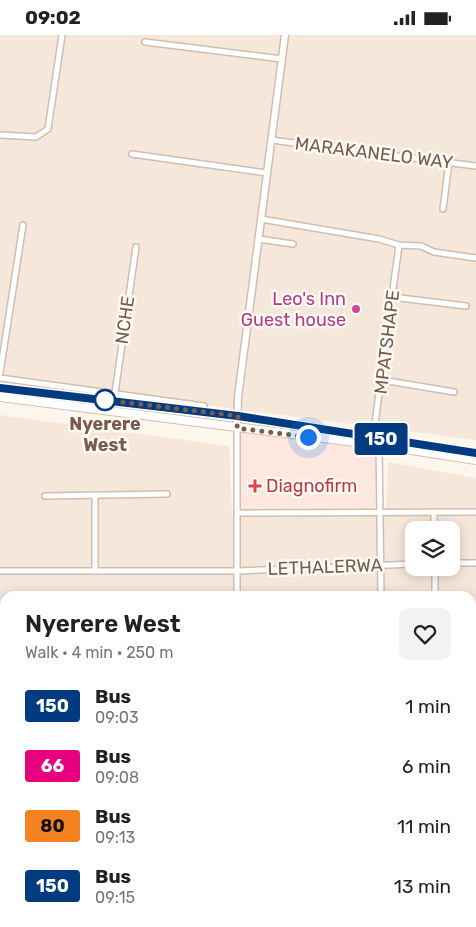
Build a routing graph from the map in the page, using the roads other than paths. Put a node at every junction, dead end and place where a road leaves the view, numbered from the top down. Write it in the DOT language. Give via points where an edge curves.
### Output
graph roads {
  1 [pos="62,35"];
  2 [pos="285,35"];
  3 [pos="145,42"];
  4 [pos="282,59"];
  5 [pos="0,135"];
  6 [pos="271,140"];
  7 [pos="132,154"];
  8 [pos="450,162"];
  9 [pos="476,166"];
  10 [pos="267,173"];
  11 [pos="442,209"];
  12 [pos="261,219"];
  13 [pos="23,225"];
  14 [pos="258,239"];
  15 [pos="293,244"];
  16 [pos="399,245"];
  17 [pos="136,247"];
  18 [pos="476,258"];
  19 [pos="392,297"];
  20 [pos="466,306"];
  21 [pos="0,373"];
  22 [pos="0,378"];
  23 [pos="382,381"];
  24 [pos="0,388"];
  25 [pos="115,393"];
  26 [pos="454,393"];
  27 [pos="0,397"];
  28 [pos="204,405"];
  29 [pos="238,416"];
  30 [pos="237,428"];
  31 [pos="373,438"];
  32 [pos="379,445"];
  33 [pos="476,453"];
  34 [pos="476,460"];
  35 [pos="167,494"];
  36 [pos="45,496"];
  37 [pos="95,497"];
  38 [pos="380,511"];
  39 [pos="434,512"];
  40 [pos="476,512"];
  41 [pos="239,513"];
  42 [pos="434,521"];
  43 [pos="460,563"];
  44 [pos="476,563"];
  45 [pos="405,564"];
  46 [pos="380,565"];
  47 [pos="0,571"];
  48 [pos="95,571"];
  49 [pos="237,571"];
  50 [pos="435,576"];
  51 [pos="237,591"];
  52 [pos="380,591"];
  53 [pos="435,591"];
  1 -- 5 [label="street" via="48,129 36,137"];
  2 -- 4 [label="street"];
  3 -- 4 [label="street"];
  4 -- 6 [label="street"];
  6 -- 8 [label="street, MARAKANELO WAY"];
  6 -- 10 [label="street"];
  7 -- 10 [label="street"];
  8 -- 9 [label="street, MARAKANELO WAY"];
  8 -- 11 [label="street"];
  10 -- 12 [label="street"];
  12 -- 14 [label="street"];
  12 -- 16 [label="street"];
  13 -- 21 [label="street"];
  14 -- 15 [label="street"];
  14 -- 29 [label="street"];
  16 -- 18 [label="street" via="415,245 434,252"];
  16 -- 19 [label="street, MPATSHAPE"];
  17 -- 25 [label="street, NCHE"];
  19 -- 20 [label="street"];
  19 -- 23 [label="street, MPATSHAPE"];
  22 -- 25 [label="street"];
  23 -- 26 [label="street"];
  23 -- 31 [label="street, MPATSHAPE"];
  24 -- 29 [label="main road"];
  25 -- 28 [label="street"];
  27 -- 30 [label="main road"];
  29 -- 30 [label="street"];
  29 -- 31 [label="main road"];
  30 -- 32 [label="main road"];
  30 -- 41 [label="street"];
  31 -- 33 [label="main road"];
  32 -- 34 [label="main road"];
  32 -- 38 [label="street"];
  35 -- 37 [label="street"];
  36 -- 37 [label="street"];
  37 -- 48 [label="street"];
  38 -- 39 [label="street"];
  38 -- 41 [label="street"];
  38 -- 46 [label="street"];
  39 -- 40 [label="street"];
  39 -- 42 [label="street"];
  41 -- 49 [label="street"];
  43 -- 44 [label="street"];
  45 -- 46 [label="street, LETHALERWA"];
  46 -- 49 [label="street, LETHALERWA"];
  46 -- 52 [label="street"];
  47 -- 48 [label="street, LETHALERWA"];
  48 -- 49 [label="street, LETHALERWA"];
  49 -- 51 [label="street"];
  50 -- 53 [label="street"];
}
